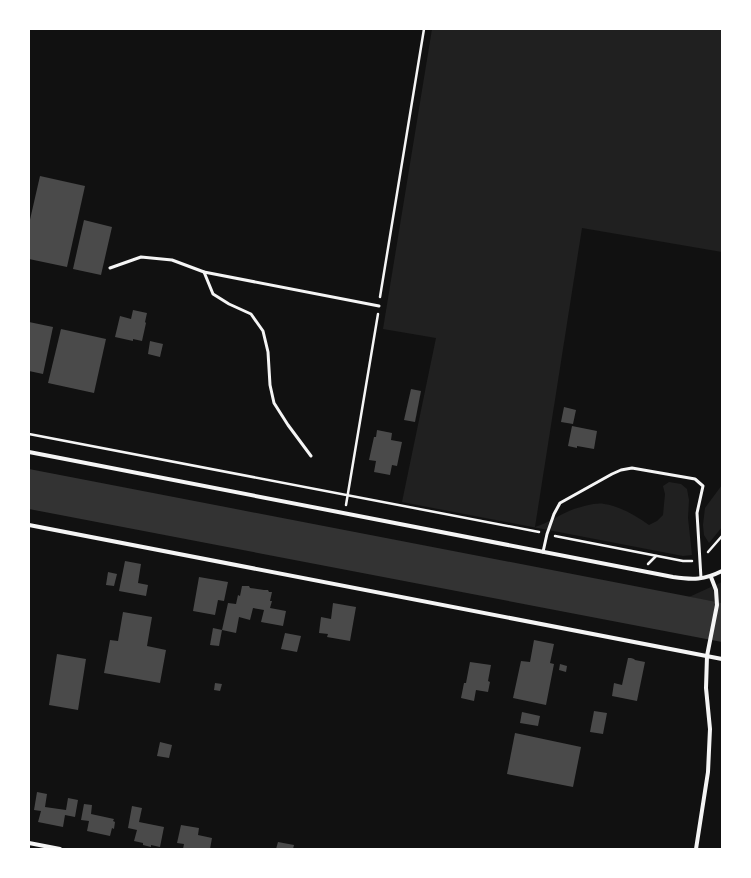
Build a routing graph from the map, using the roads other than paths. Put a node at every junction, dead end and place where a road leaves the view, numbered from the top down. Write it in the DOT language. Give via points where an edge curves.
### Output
graph roads {
  1 [pos="110,268"];
  2 [pos="204,272"];
  3 [pos="379,306"];
  4 [pos="29,452"];
  5 [pos="311,456"];
  6 [pos="29,525"];
  7 [pos="543,552"];
  8 [pos="722,571"];
  9 [pos="711,577"];
  10 [pos="701,579"];
  11 [pos="707,656"];
  12 [pos="722,659"];
  13 [pos="29,843"];
  14 [pos="60,849"];
  15 [pos="696,849"];
  1 -- 2 [label="lane" via="141,257 172,260"];
  2 -- 3 [label="lane"];
  2 -- 5 [label="lane" via="213,294 251,314 264,331 274,403"];
  4 -- 7 [label="street"];
  6 -- 11 [label="street"];
  7 -- 10 [label="street" via="673,577"];
  7 -- 10 [label="lane" via="547,534 560,503 612,474 632,468 695,479 703,486 697,513"];
  8 -- 9 [label="street"];
  9 -- 10 [label="street"];
  9 -- 11 [label="street" via="716,590 717,605"];
  11 -- 12 [label="street"];
  11 -- 15 [label="street" via="706,688 710,729 708,772"];
  13 -- 14 [label="street"];
}
